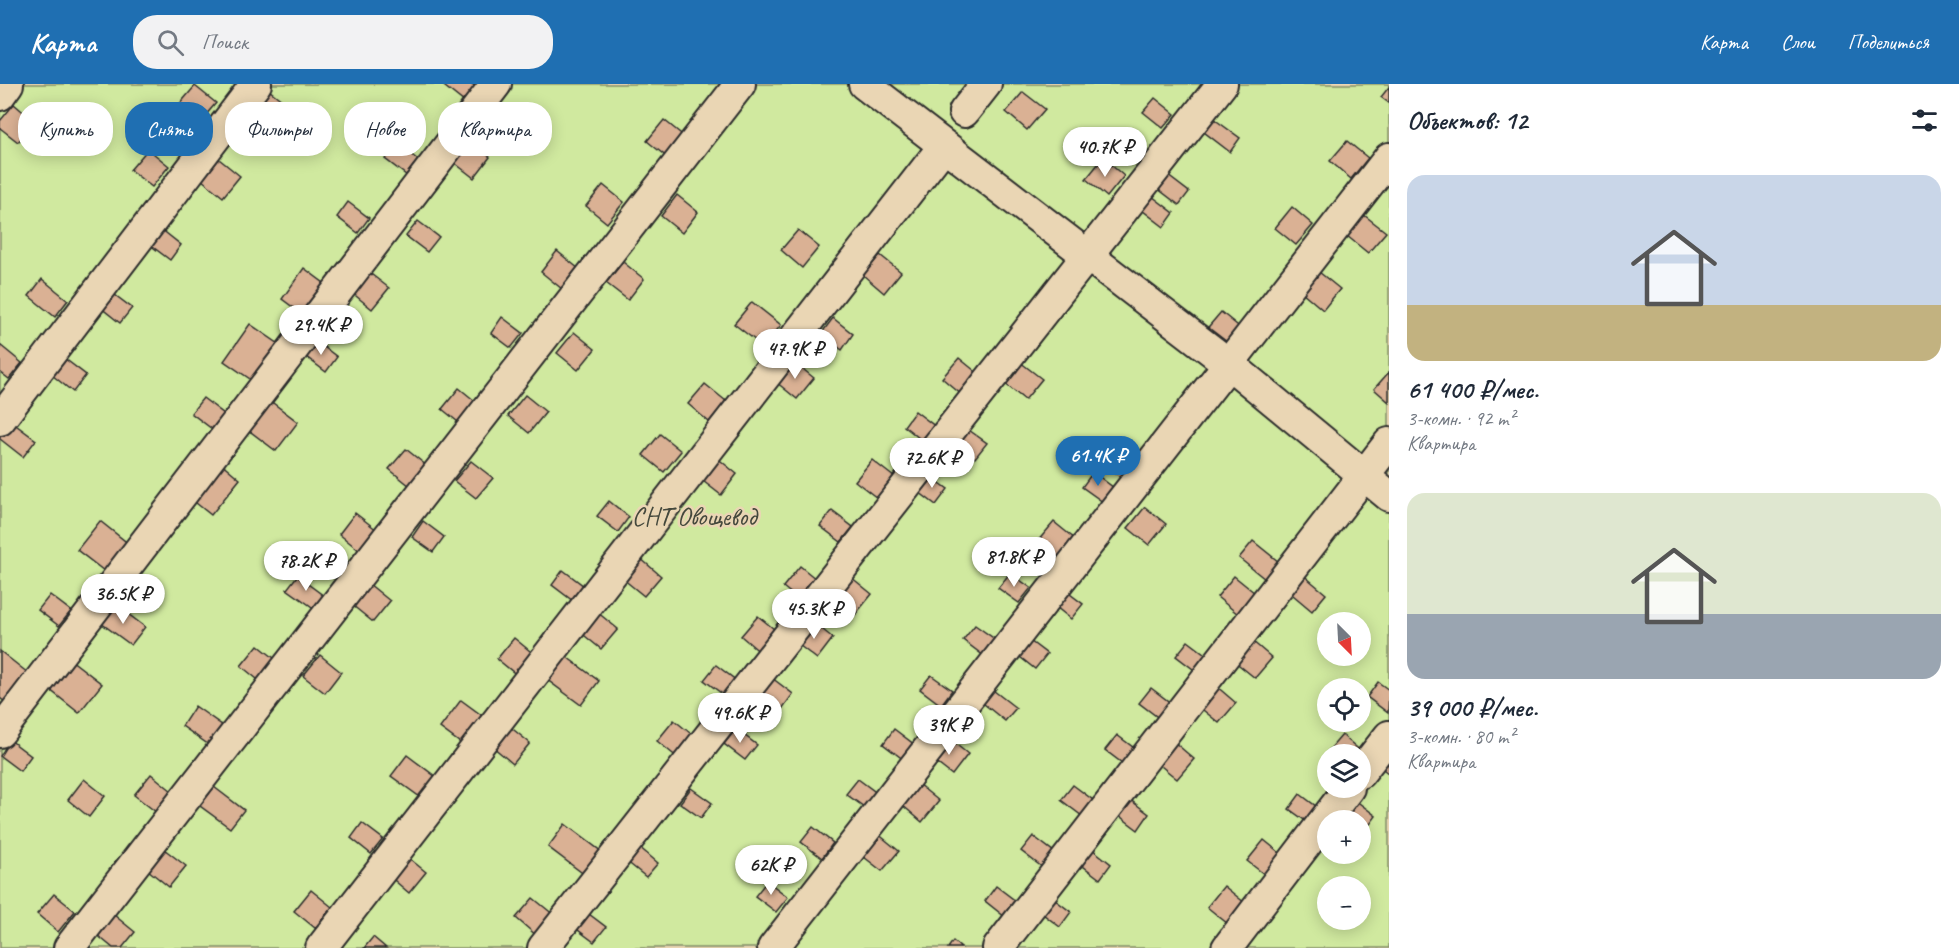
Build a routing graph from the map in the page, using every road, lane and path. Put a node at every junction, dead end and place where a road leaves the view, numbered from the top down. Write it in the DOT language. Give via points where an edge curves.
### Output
graph roads {
  1 [pos="8,84"];
  2 [pos="256,84"];
  3 [pos="496,84"];
  4 [pos="740,84"];
  5 [pos="864,84"];
  6 [pos="986,84"];
  7 [pos="1222,84"];
  8 [pos="0,95"];
  9 [pos="964,112"];
  10 [pos="943,147"];
  11 [pos="1389,158"];
  12 [pos="1088,257"];
  13 [pos="1228,364"];
  14 [pos="0,420"];
  15 [pos="1389,443"];
  16 [pos="1363,476"];
  17 [pos="1389,496"];
  18 [pos="0,732"];
  19 [pos="1389,736"];
  20 [pos="1371,759"];
  21 [pos="1341,798"];
  22 [pos="69,948"];
  23 [pos="321,948"];
  24 [pos="543,948"];
  25 [pos="774,948"];
  26 [pos="998,948"];
  27 [pos="1227,948"];
  1 -- 8 [label="street"];
  2 -- 14 [label="street"];
  3 -- 18 [label="street"];
  4 -- 22 [label="street"];
  5 -- 10 [label="street"];
  6 -- 9 [label="street"];
  7 -- 12 [label="street"];
  10 -- 12 [label="street"];
  10 -- 23 [label="street"];
  11 -- 13 [label="street"];
  12 -- 13 [label="street"];
  12 -- 24 [label="street"];
  13 -- 16 [label="street"];
  13 -- 25 [label="street"];
  15 -- 16 [label="street"];
  16 -- 17 [label="street"];
  16 -- 26 [label="street"];
  19 -- 20 [label="street"];
  21 -- 27 [label="street"];
}
